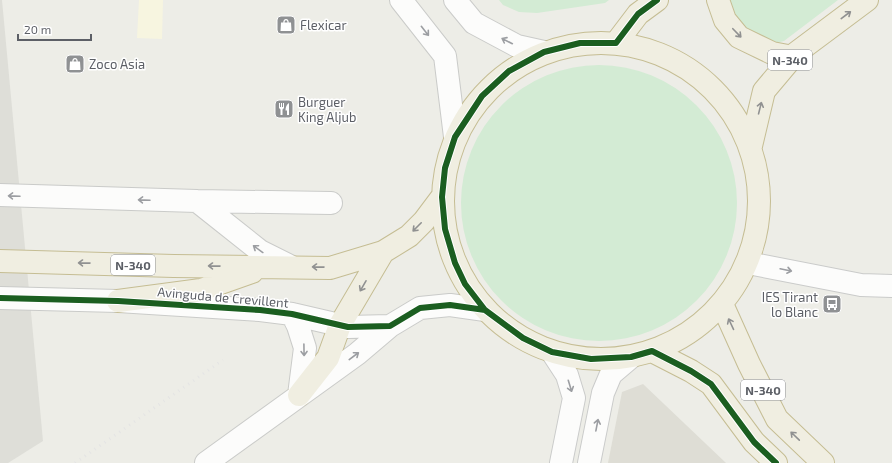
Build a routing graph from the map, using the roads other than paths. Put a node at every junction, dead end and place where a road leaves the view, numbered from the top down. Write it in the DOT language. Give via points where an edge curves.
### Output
graph roads {
  1 [pos="401,0"];
  2 [pos="456,0"];
  3 [pos="657,0"];
  4 [pos="718,0"];
  5 [pos="866,0"];
  6 [pos="616,43"];
  7 [pos="544,52"];
  8 [pos="793,57"];
  9 [pos="455,137"];
  10 [pos="751,146"];
  11 [pos="0,195"];
  12 [pos="442,197"];
  13 [pos="197,201"];
  14 [pos="331,203"];
  15 [pos="382,252"];
  16 [pos="0,261"];
  17 [pos="748,262"];
  18 [pos="267,267"];
  19 [pos="292,267"];
  20 [pos="892,286"];
  21 [pos="0,298"];
  22 [pos="118,301"];
  23 [pos="722,304"];
  24 [pos="485,310"];
  25 [pos="292,314"];
  26 [pos="340,325"];
  27 [pos="390,326"];
  28 [pos="652,351"];
  29 [pos="552,352"];
  30 [pos="631,357"];
  31 [pos="299,395"];
  32 [pos="206,463"];
  33 [pos="561,463"];
  34 [pos="589,463"];
  35 [pos="776,463"];
  36 [pos="823,463"];
  1 -- 9 [label="street, one-way" via="445,56"];
  7 -- 2 [label="street, one-way" via="517,46 474,23"];
  3 -- 6 [label="highway" via="638,14"];
  4 -- 8 [label="highway, one-way" via="725,20 739,37 772,53"];
  8 -- 5 [label="highway, N-340, one-way"];
  6 -- 7 [label="highway, N-340" via="580,43"];
  6 -- 10 [label="highway, N-340" via="649,49 679,62 711,86 733,112"];
  7 -- 9 [label="highway, N-340" via="509,71 482,96"];
  10 -- 8 [label="highway, N-340, one-way" via="764,91"];
  9 -- 12 [label="highway, N-340" via="445,168"];
  10 -- 17 [label="highway, N-340" via="759,178 759,224"];
  13 -- 11 [label="street, one-way"];
  12 -- 15 [label="highway, Avinguda de Crevillent / N-340, one-way" via="409,236"];
  12 -- 24 [label="highway, N-340" via="444,229 455,263 465,284"];
  13 -- 14 [label="street"];
  19 -- 13 [label="street, Avinguda de Crevillent, one-way" via="260,251"];
  15 -- 19 [label="highway, Avinguda de Crevillent / N-340, one-way" via="330,268"];
  15 -- 26 [label="highway, one-way"];
  18 -- 16 [label="highway, Avinguda de Crevillent / N-340, one-way"];
  17 -- 20 [label="street, one-way" via="861,285"];
  17 -- 23 [label="highway, N-340"];
  18 -- 19 [label="highway, Avinguda de Crevillent / N-340"];
  18 -- 22 [label="highway" via="201,290"];
  21 -- 22 [label="street, Avinguda de Crevillent"];
  22 -- 25 [label="street, Avinguda de Crevillent"];
  23 -- 28 [label="highway, N-340" via="692,331"];
  36 -- 23 [label="highway, N-340, one-way" via="777,419"];
  24 -- 27 [label="street, Avinguda de Crevillent" via="450,305 420,308"];
  24 -- 29 [label="highway, N-340" via="523,338"];
  25 -- 26 [label="street, Avinguda de Crevillent"];
  25 -- 31 [label="street, one-way" via="305,348"];
  26 -- 27 [label="street, Avinguda de Crevillent"];
  26 -- 31 [label="highway" via="328,358"];
  31 -- 27 [label="street, one-way" via="357,354"];
  28 -- 30 [label="highway, N-340"];
  28 -- 35 [label="highway, N-340" via="711,384 754,442"];
  29 -- 30 [label="highway, N-340" via="591,359"];
  29 -- 33 [label="street, one-way" via="567,375 574,398"];
  34 -- 30 [label="street, one-way" via="603,393 611,374"];
  31 -- 32 [label="street"];
}
